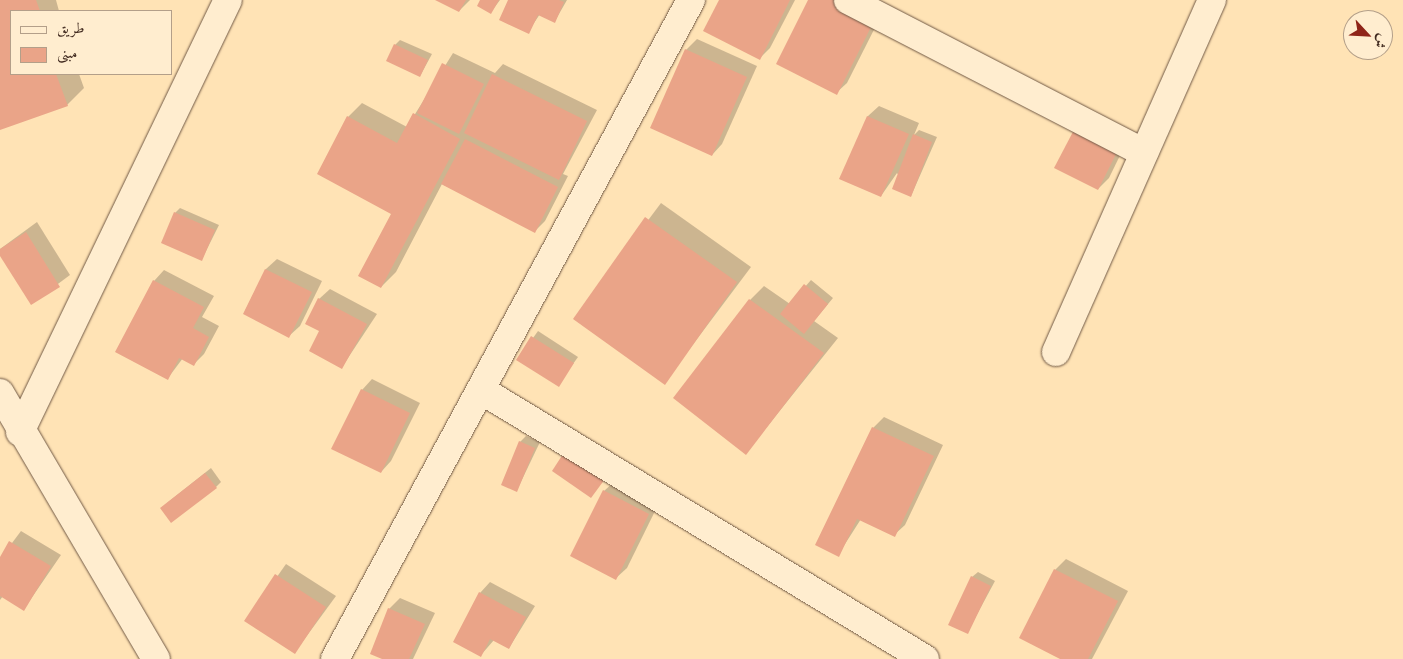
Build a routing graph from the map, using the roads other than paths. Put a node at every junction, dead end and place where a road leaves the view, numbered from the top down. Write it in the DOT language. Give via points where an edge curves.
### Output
graph roads {
  1 [pos="228,0"];
  2 [pos="691,0"];
  3 [pos="848,0"];
  4 [pos="1212,0"];
  5 [pos="1144,153"];
  6 [pos="1056,352"];
  7 [pos="480,390"];
  8 [pos="0,393"];
  9 [pos="20,432"];
  10 [pos="156,659"];
  11 [pos="336,659"];
  12 [pos="925,659"];
  1 -- 9 [label="street"];
  2 -- 7 [label="street"];
  3 -- 5 [label="street"];
  4 -- 5 [label="street"];
  5 -- 6 [label="street"];
  7 -- 11 [label="street"];
  7 -- 12 [label="street"];
  8 -- 9 [label="street"];
  9 -- 10 [label="street"];
}
